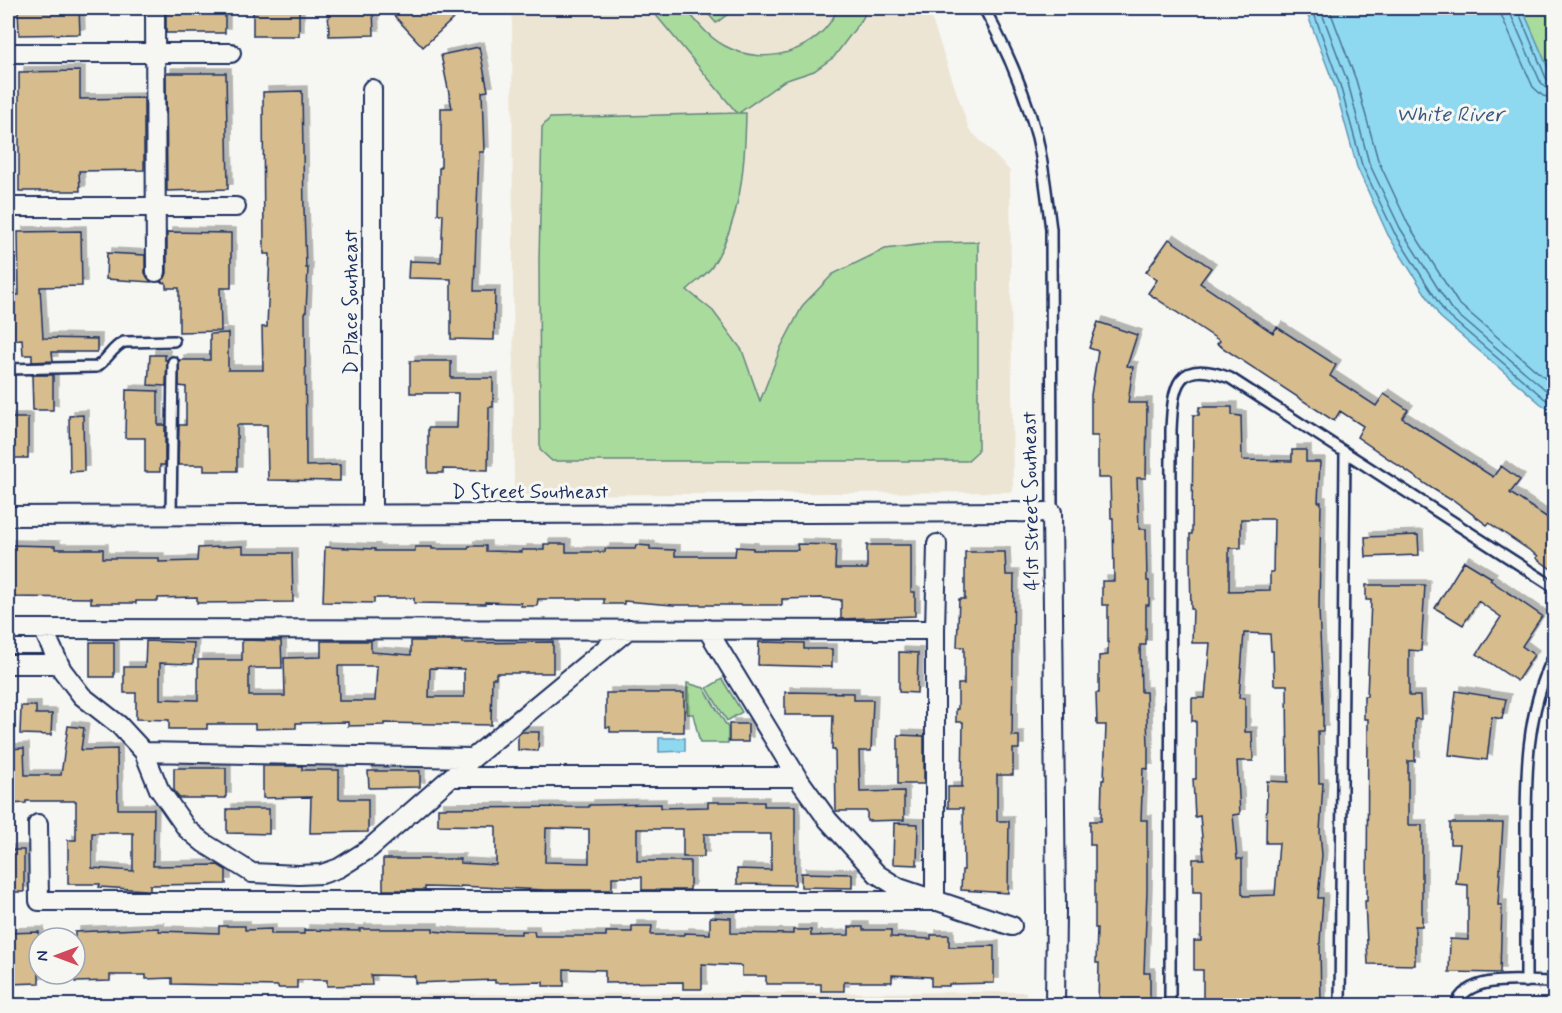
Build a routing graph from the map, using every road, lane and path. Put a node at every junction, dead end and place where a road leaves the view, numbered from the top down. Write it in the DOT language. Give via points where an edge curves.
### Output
graph roads {
  1 [pos="155,8"];
  2 [pos="984,8"];
  3 [pos="8,53"];
  4 [pos="155,53"];
  5 [pos="231,53"];
  6 [pos="372,89"];
  7 [pos="8,207"];
  8 [pos="156,207"];
  9 [pos="236,207"];
  10 [pos="156,272"];
  11 [pos="174,341"];
  12 [pos="173,362"];
  13 [pos="8,369"];
  14 [pos="1346,452"];
  15 [pos="1052,512"];
  16 [pos="171,514"];
  17 [pos="372,514"];
  18 [pos="8,516"];
  19 [pos="938,544"];
  20 [pos="1554,587"];
  21 [pos="8,629"];
  22 [pos="43,629"];
  23 [pos="629,629"];
  24 [pos="707,629"];
  25 [pos="935,630"];
  26 [pos="1554,656"];
  27 [pos="8,664"];
  28 [pos="59,664"];
  29 [pos="144,752"];
  30 [pos="473,758"];
  31 [pos="453,777"];
  32 [pos="798,777"];
  33 [pos="38,824"];
  34 [pos="252,873"];
  35 [pos="251,900"];
  36 [pos="935,901"];
  37 [pos="1012,926"];
  38 [pos="1526,982"];
  39 [pos="1554,982"];
  40 [pos="1055,1005"];
  41 [pos="1170,1005"];
  42 [pos="1340,1005"];
  43 [pos="1456,1005"];
  1 -- 4 [label="street"];
  2 -- 15 [label="lane, 41st Street Southeast" via="1017,79 1036,136 1046,186 1051,229"];
  3 -- 4 [label="street"];
  4 -- 5 [label="street"];
  4 -- 8 [label="street"];
  6 -- 17 [label="street, D Place Southeast"];
  7 -- 8 [label="street"];
  8 -- 9 [label="street"];
  8 -- 10 [label="street"];
  11 -- 13 [label="lane" via="124,342 96,366"];
  12 -- 16 [label="lane"];
  14 -- 20 [label="lane"];
  14 -- 41 [label="lane" via="1222,375 1192,373 1176,387 1171,430"];
  14 -- 42 [label="lane"];
  15 -- 17 [label="street, D Street Southeast"];
  15 -- 40 [label="street, 41st Street Southeast"];
  16 -- 17 [label="street, D Street Southeast"];
  16 -- 18 [label="street, D Street Southeast"];
  19 -- 25 [label="street"];
  21 -- 22 [label="street"];
  22 -- 23 [label="street"];
  22 -- 28 [label="street"];
  23 -- 24 [label="street"];
  23 -- 30 [label="street"];
  24 -- 25 [label="street"];
  24 -- 32 [label="street"];
  25 -- 36 [label="street"];
  26 -- 38 [label="lane" via="1539,690 1526,773"];
  27 -- 28 [label="street"];
  28 -- 29 [label="street" via="82,696 119,725"];
  29 -- 30 [label="street"];
  29 -- 34 [label="street" via="159,789 187,829"];
  30 -- 31 [label="street"];
  31 -- 32 [label="street"];
  31 -- 34 [label="street" via="369,849 339,868 322,874"];
  32 -- 36 [label="street" via="828,820 877,874 899,888"];
  33 -- 35 [label="street" via="39,902"];
  34 -- 35 [label="street"];
  35 -- 36 [label="street"];
  36 -- 37 [label="street"];
  38 -- 39 [label="lane"];
  38 -- 43 [label="lane" via="1476,985 1462,993"];
}
